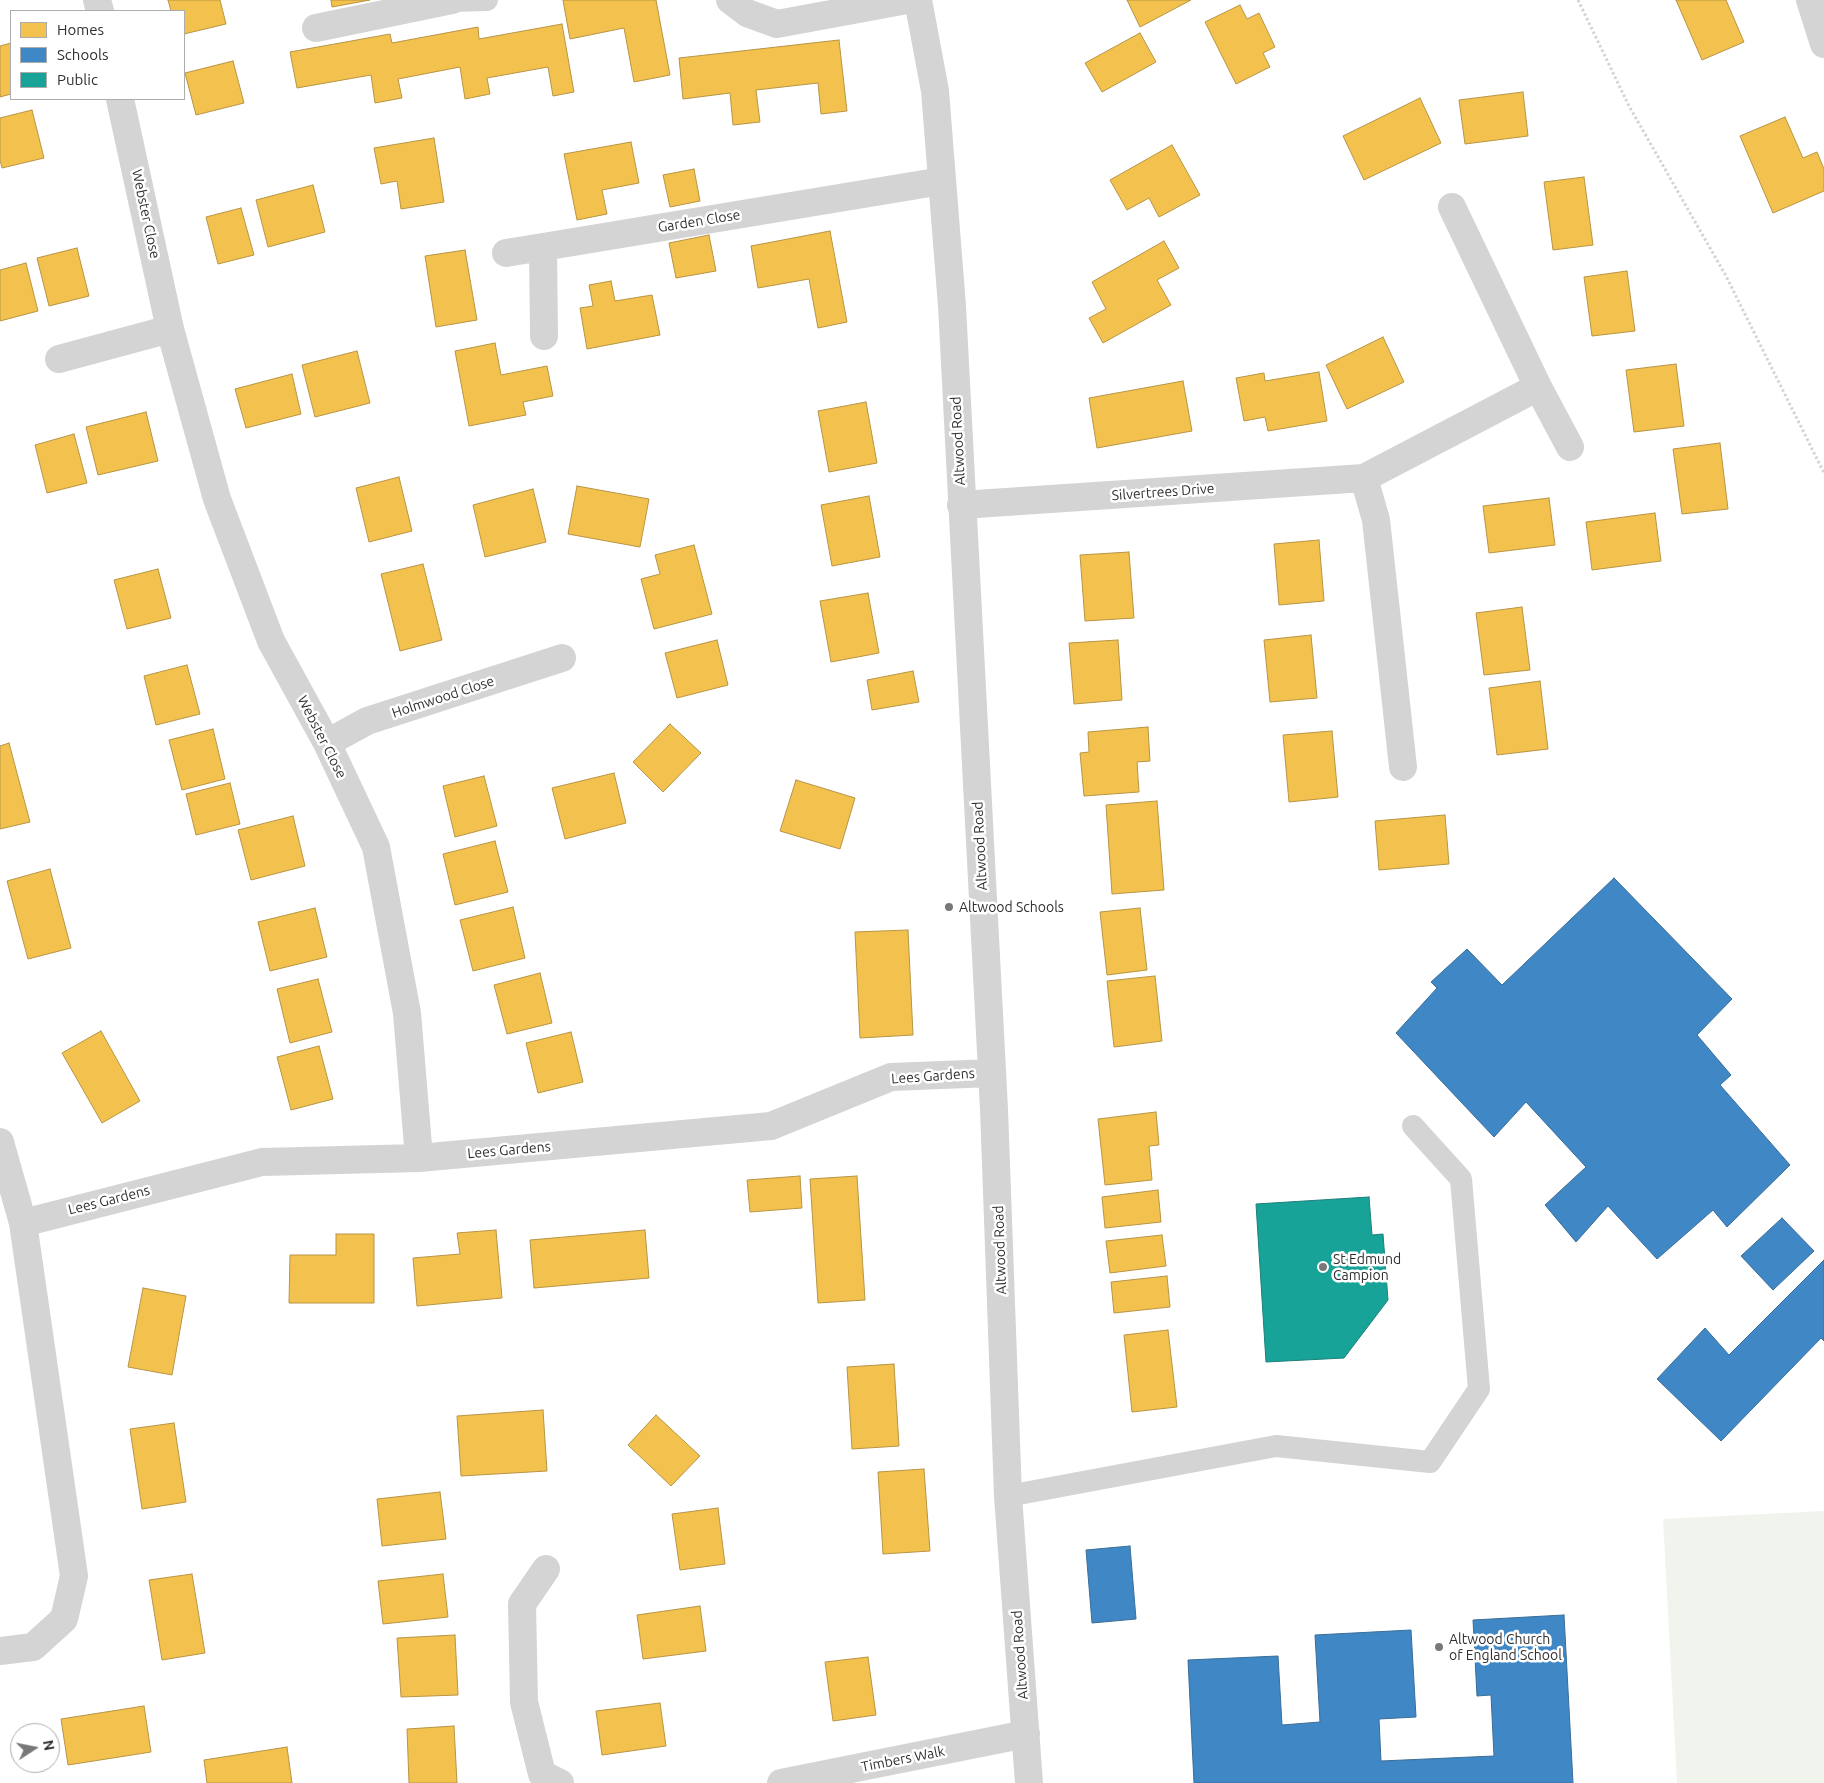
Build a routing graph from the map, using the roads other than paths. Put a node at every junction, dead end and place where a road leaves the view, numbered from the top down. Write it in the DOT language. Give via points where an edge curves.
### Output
graph roads {
  1 [pos="452,0"];
  2 [pos="487,0"];
  3 [pos="730,0"];
  4 [pos="907,0"];
  5 [pos="918,0"];
  6 [pos="1810,0"];
  7 [pos="316,28"];
  8 [pos="1824,44"];
  9 [pos="120,100"];
  10 [pos="942,181"];
  11 [pos="1452,206"];
  12 [pos="543,247"];
  13 [pos="506,253"];
  14 [pos="170,329"];
  15 [pos="544,336"];
  16 [pos="59,359"];
  17 [pos="1538,388"];
  18 [pos="1570,447"];
  19 [pos="1364,478"];
  20 [pos="961,505"];
  21 [pos="562,658"];
  22 [pos="327,743"];
  23 [pos="1404,767"];
  24 [pos="992,1072"];
  25 [pos="1412,1126"];
  26 [pos="0,1142"];
  27 [pos="418,1158"];
  28 [pos="23,1223"];
  29 [pos="1008,1496"];
  30 [pos="546,1569"];
  31 [pos="0,1651"];
  32 [pos="1026,1734"];
  33 [pos="560,1783"];
  34 [pos="781,1783"];
  35 [pos="1029,1783"];
  1 -- 2 [label="lane"];
  1 -- 7 [label="street"];
  3 -- 4 [label="street" via="747,13 777,24"];
  5 -- 10 [label="street, Altwood Road" via="935,91"];
  6 -- 8 [label="street"];
  9 -- 14 [label="street, Webster Close"];
  10 -- 12 [label="street, Garden Close"];
  10 -- 20 [label="street, Altwood Road" via="952,306"];
  11 -- 17 [label="street"];
  12 -- 13 [label="street, Garden Close"];
  12 -- 15 [label="street"];
  14 -- 16 [label="street"];
  14 -- 22 [label="street, Webster Close" via="217,499 271,641"];
  17 -- 18 [label="street"];
  17 -- 19 [label="street, Silvertrees Drive"];
  19 -- 20 [label="street, Silvertrees Drive"];
  19 -- 23 [label="street" via="1376,520"];
  20 -- 24 [label="street, Altwood Road"];
  21 -- 22 [label="street, Holmwood Close" via="367,721"];
  22 -- 27 [label="street, Webster Close" via="376,847 407,1013"];
  24 -- 27 [label="street, Lees Gardens" via="891,1077 770,1126"];
  24 -- 29 [label="street, Altwood Road"];
  25 -- 29 [label="lane" via="1461,1179 1479,1389 1430,1462 1276,1446"];
  26 -- 28 [label="street"];
  27 -- 28 [label="street, Lees Gardens" via="262,1162"];
  28 -- 31 [label="street" via="74,1576 64,1619 33,1647"];
  29 -- 32 [label="street, Altwood Road"];
  30 -- 33 [label="street" via="522,1604 524,1702 542,1774"];
  32 -- 34 [label="street, Timbers Walk"];
  32 -- 35 [label="street, Altwood Road"];
}
